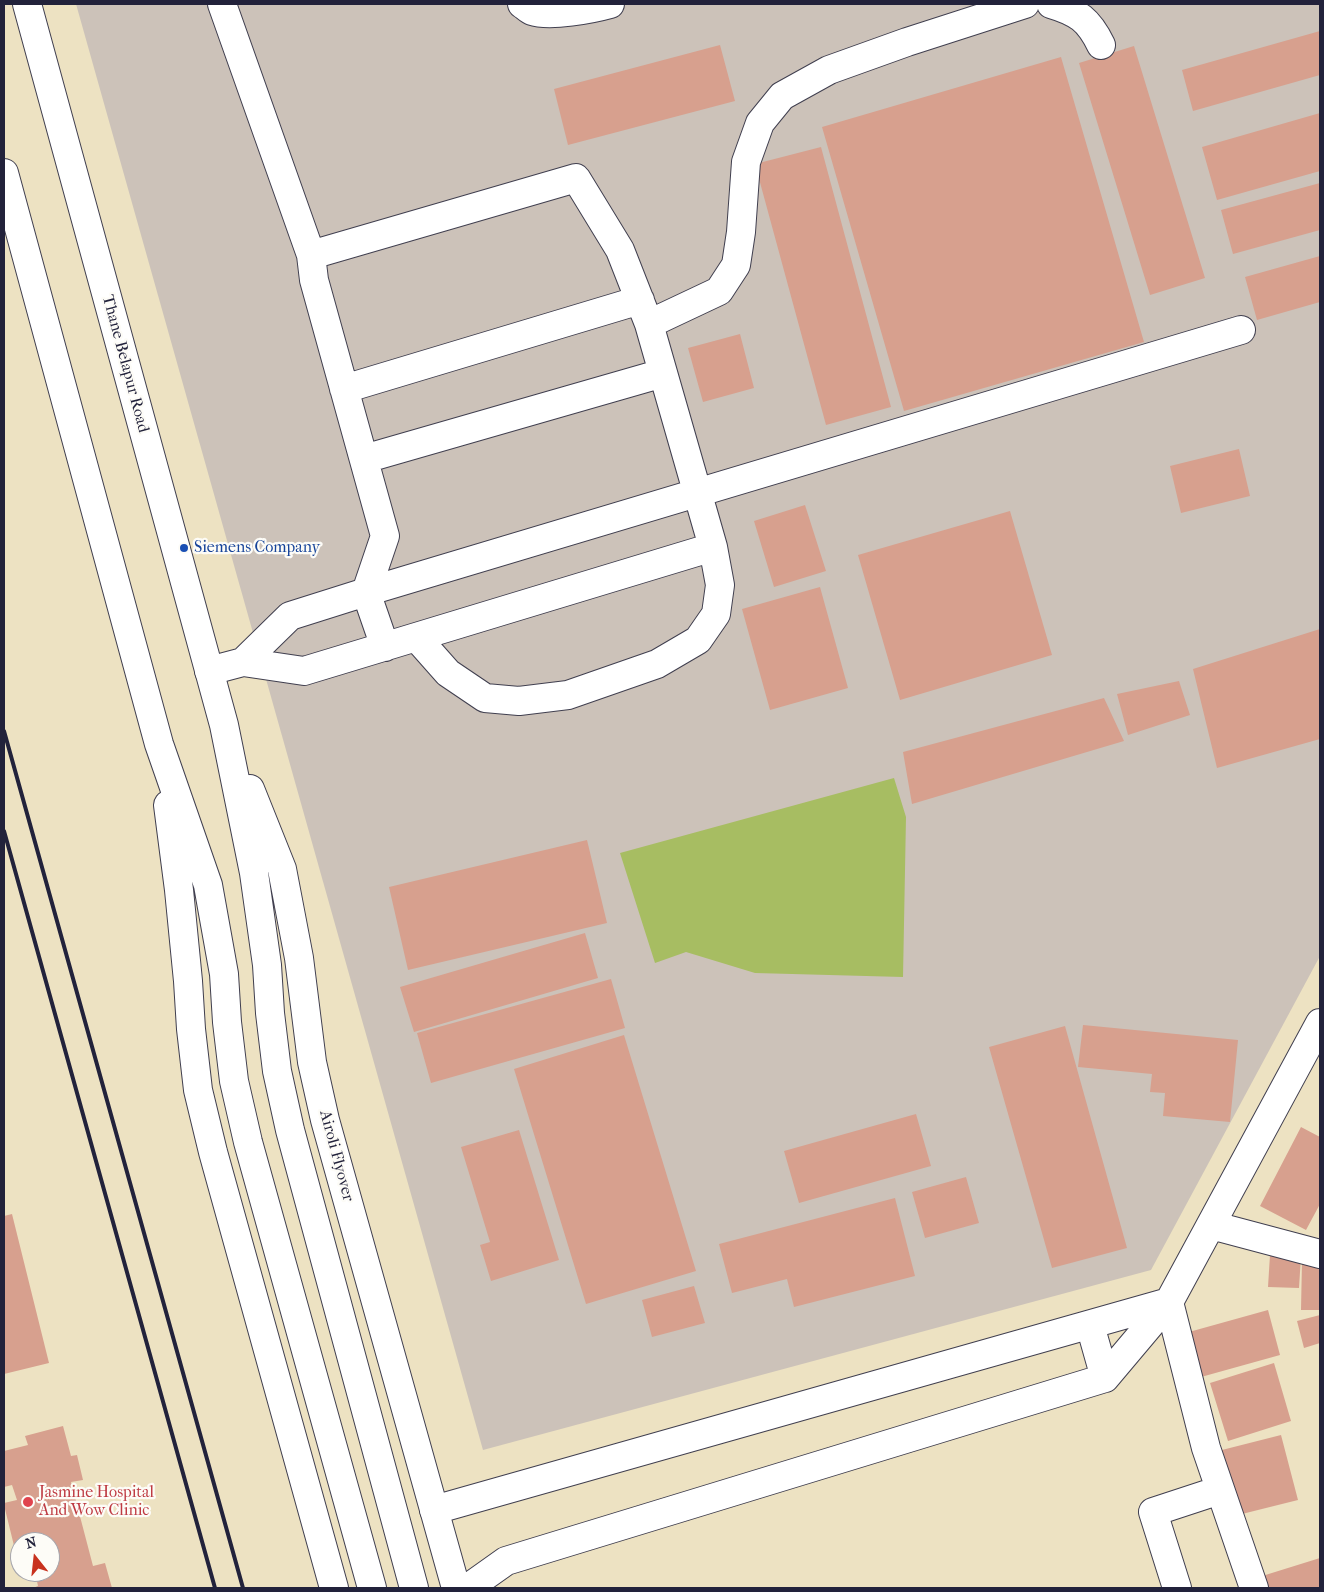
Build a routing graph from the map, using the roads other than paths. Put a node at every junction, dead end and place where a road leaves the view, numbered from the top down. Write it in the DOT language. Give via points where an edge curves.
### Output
graph roads {
  1 [pos="27,4"];
  2 [pos="222,4"];
  3 [pos="522,4"];
  4 [pos="610,4"];
  5 [pos="1025,4"];
  6 [pos="1051,4"];
  7 [pos="1101,46"];
  8 [pos="4,173"];
  9 [pos="311,255"];
  10 [pos="645,312"];
  11 [pos="1241,330"];
  12 [pos="663,372"];
  13 [pos="344,389"];
  14 [pos="364,459"];
  15 [pos="698,492"];
  16 [pos="713,547"];
  17 [pos="366,592"];
  18 [pos="417,638"];
  19 [pos="386,647"];
  20 [pos="243,662"];
  21 [pos="209,671"];
  22 [pos="224,725"];
  23 [pos="159,744"];
  24 [pos="1320,1023"];
  25 [pos="1211,1225"];
  26 [pos="1320,1254"];
  27 [pos="1169,1302"];
  28 [pos="1090,1325"];
  29 [pos="1105,1378"];
  30 [pos="1220,1490"];
  31 [pos="434,1510"];
  32 [pos="334,1588"];
  33 [pos="372,1588"];
  34 [pos="414,1588"];
  35 [pos="456,1588"];
  36 [pos="468,1588"];
  37 [pos="1177,1588"];
  38 [pos="1254,1588"];
  1 -- 21 [label="main road, Thane Belapur Road"];
  2 -- 9 [label="main road"];
  3 -- 4 [label="main road" via="532,11 558,13"];
  5 -- 10 [label="main road" via="829,70 782,96 760,123 746,162 736,265 719,291"];
  6 -- 7 [label="main road" via="1072,10 1093,29"];
  8 -- 23 [label="main road"];
  9 -- 10 [label="main road" via="576,178 620,250"];
  9 -- 13 [label="main road" via="314,280"];
  10 -- 12 [label="main road"];
  10 -- 13 [label="main road"];
  11 -- 15 [label="main road"];
  12 -- 14 [label="main road"];
  12 -- 15 [label="main road"];
  13 -- 14 [label="main road"];
  14 -- 17 [label="main road" via="385,536"];
  15 -- 16 [label="main road"];
  15 -- 17 [label="main road"];
  16 -- 18 [label="main road"];
  16 -- 18 [label="main road" via="720,585 716,614 698,640 657,664 568,695 519,701 485,698 448,673"];
  17 -- 19 [label="main road"];
  17 -- 20 [label="main road" via="290,616"];
  18 -- 19 [label="main road"];
  19 -- 20 [label="main road" via="304,671"];
  20 -- 21 [label="main road"];
  21 -- 22 [label="main road, Thane Belapur Road"];
  22 -- 31 [label="main road, Airoli Flyover" via="282,869 299,958 312,1062 325,1120"];
  22 -- 34 [label="main road" via="254,873 277,1071 292,1139"];
  23 -- 32 [label="main road" via="179,890 198,1090"];
  23 -- 33 [label="main road" via="208,886 224,974 234,1081 248,1142"];
  24 -- 25 [label="main road"];
  25 -- 26 [label="main road"];
  25 -- 27 [label="main road"];
  27 -- 28 [label="main road"];
  27 -- 29 [label="main road"];
  27 -- 30 [label="main road" via="1206,1448"];
  28 -- 29 [label="main road"];
  28 -- 31 [label="main road"];
  29 -- 36 [label="main road" via="506,1561"];
  30 -- 37 [label="main road" via="1153,1512"];
  30 -- 38 [label="main road"];
  31 -- 35 [label="main road, Airoli Flyover"];
}
